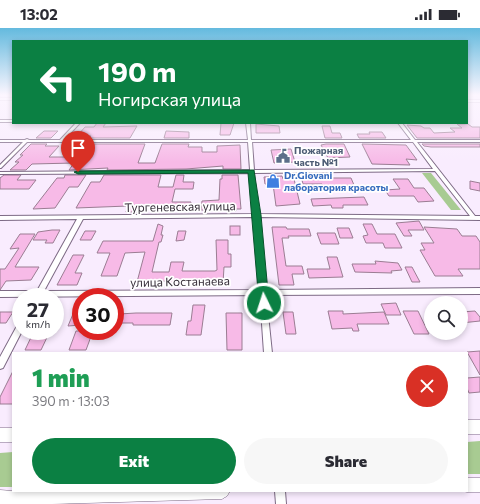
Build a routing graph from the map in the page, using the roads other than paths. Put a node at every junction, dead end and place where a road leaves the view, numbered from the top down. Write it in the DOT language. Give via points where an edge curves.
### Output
graph roads {
  1 [pos="0,121"];
  2 [pos="12,121"];
  3 [pos="77,124"];
  4 [pos="248,124"];
  5 [pos="401,124"];
  6 [pos="27,140"];
  7 [pos="62,140"];
  8 [pos="248,140"];
  9 [pos="0,141"];
  10 [pos="413,141"];
  11 [pos="480,141"];
  12 [pos="0,167"];
  13 [pos="437,170"];
  14 [pos="251,171"];
  15 [pos="0,173"];
  16 [pos="257,215"];
  17 [pos="81,217"];
  18 [pos="473,217"];
  19 [pos="0,218"];
  20 [pos="480,218"];
  21 [pos="42,288"];
  22 [pos="480,291"];
  23 [pos="263,292"];
  24 [pos="0,294"];
  25 [pos="12,294"];
  26 [pos="64,295"];
  27 [pos="13,340"];
  28 [pos="268,352"];
  29 [pos="0,365"];
  30 [pos="468,427"];
  31 [pos="480,427"];
  32 [pos="0,435"];
  33 [pos="12,435"];
  34 [pos="468,485"];
  35 [pos="480,485"];
  36 [pos="190,492"];
  37 [pos="280,492"];
  38 [pos="0,498"];
  39 [pos="281,504"];
  1 -- 2 [label="street"];
  3 -- 7 [label="street"];
  4 -- 8 [label="street"];
  5 -- 10 [label="street"];
  6 -- 7 [label="street"];
  6 -- 9 [label="street"];
  6 -- 12 [label="street"];
  7 -- 8 [label="street"];
  8 -- 10 [label="street"];
  8 -- 14 [label="street"];
  10 -- 11 [label="street"];
  10 -- 13 [label="street"];
  13 -- 14 [label="street"];
  13 -- 18 [label="street"];
  14 -- 15 [label="street"];
  14 -- 16 [label="street"];
  16 -- 17 [label="street, Тургеневская улица"];
  16 -- 18 [label="street, Тургеневская улица"];
  16 -- 23 [label="street"];
  17 -- 19 [label="street, Тургеневская улица"];
  17 -- 21 [label="street"];
  18 -- 20 [label="street, Тургеневская улица"];
  22 -- 23 [label="street, улица Костанаева"];
  23 -- 26 [label="street, улица Костанаева"];
  23 -- 28 [label="street"];
  24 -- 25 [label="street, улица Костанаева"];
  27 -- 29 [label="street"];
  30 -- 31 [label="street"];
  32 -- 33 [label="street"];
  34 -- 35 [label="street"];
  36 -- 38 [label="street"];
  37 -- 39 [label="street"];
}
